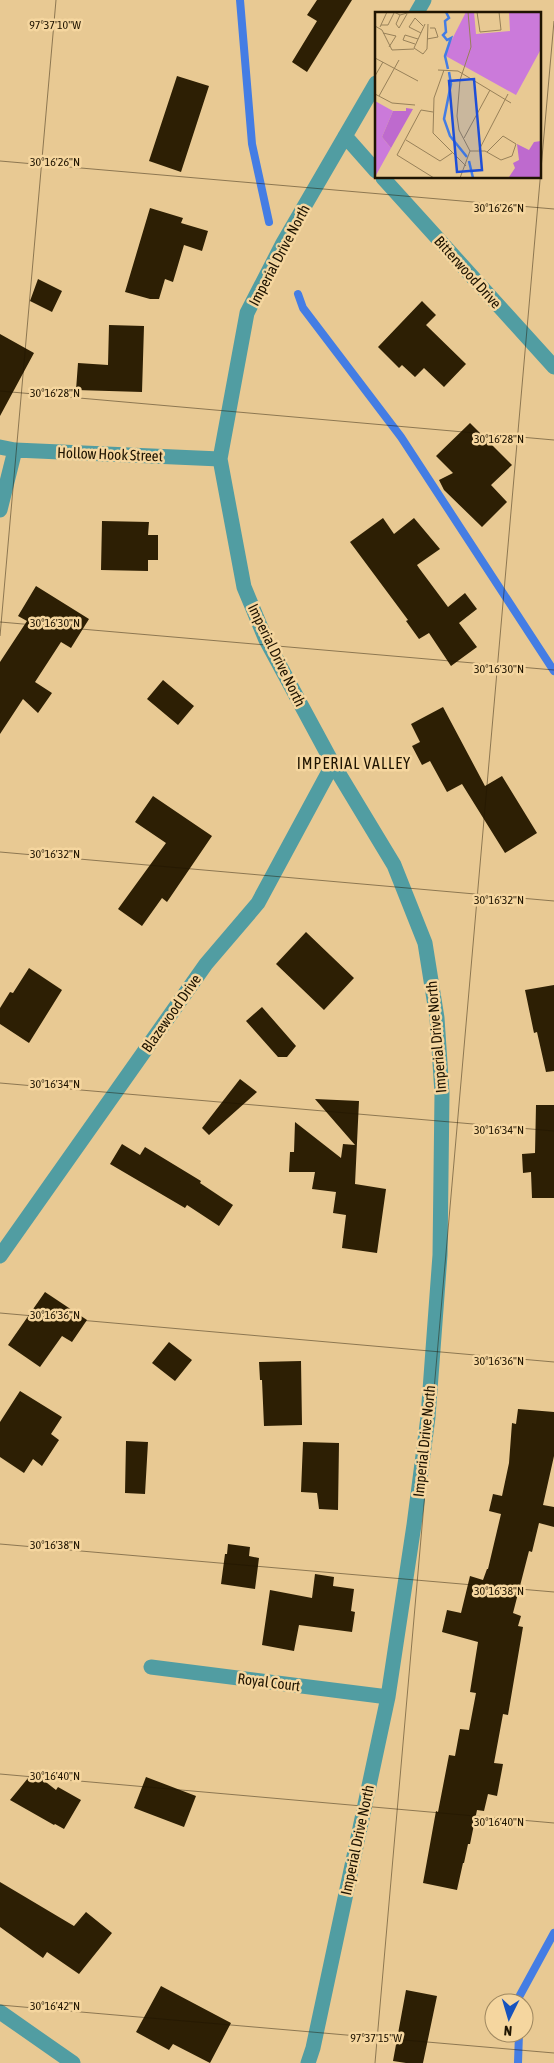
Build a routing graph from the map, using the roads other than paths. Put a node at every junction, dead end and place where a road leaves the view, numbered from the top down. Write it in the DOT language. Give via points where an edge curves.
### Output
graph roads {
  1 [pos="424,0"];
  2 [pos="417,12"];
  3 [pos="375,85"];
  4 [pos="345,136"];
  5 [pos="375,169"];
  6 [pos="384,179"];
  7 [pos="554,367"];
  8 [pos="7,449"];
  9 [pos="220,459"];
  10 [pos="0,510"];
  11 [pos="332,764"];
  12 [pos="0,1256"];
  13 [pos="151,1667"];
  14 [pos="388,1697"];
  15 [pos="0,2012"];
  16 [pos="73,2063"];
  17 [pos="308,2063"];
  1 -- 2 [label="street"];
  3 -- 4 [label="street, Imperial Drive North"];
  4 -- 5 [label="street"];
  4 -- 9 [label="street, Imperial Drive North" via="283,243 247,314"];
  6 -- 7 [label="street, Bitterwood Drive"];
  8 -- 9 [label="street, Hollow Hook Street"];
  8 -- 10 [label="street"];
  9 -- 11 [label="street, Imperial Drive North" via="244,587 266,640"];
  11 -- 12 [label="street, Blazewood Drive" via="258,903 206,964"];
  11 -- 14 [label="street, Imperial Drive North" via="394,865 425,943 438,1018 442,1093 440,1255 428,1417"];
  13 -- 14 [label="street, Royal Court"];
  14 -- 17 [label="street, Imperial Drive North"];
  15 -- 16 [label="street"];
}
